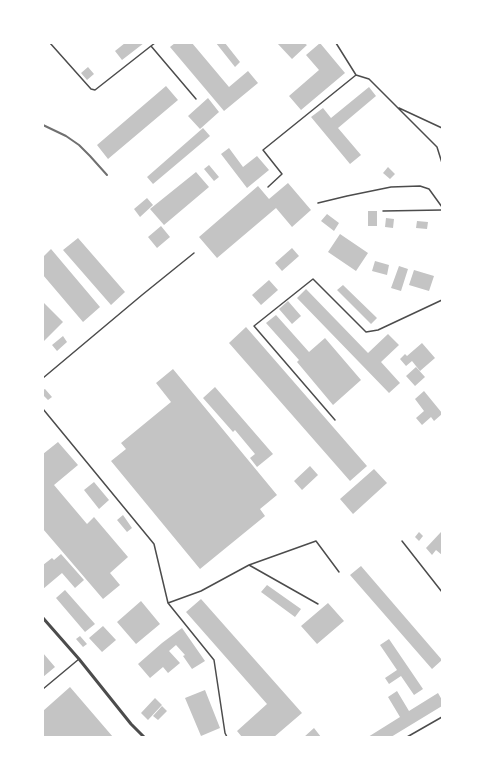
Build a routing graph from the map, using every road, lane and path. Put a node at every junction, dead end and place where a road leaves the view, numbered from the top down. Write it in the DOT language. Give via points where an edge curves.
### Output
graph roads {
  1 [pos="50,43"];
  2 [pos="155,43"];
  3 [pos="336,43"];
  4 [pos="151,46"];
  5 [pos="356,75"];
  6 [pos="196,99"];
  7 [pos="397,107"];
  8 [pos="442,128"];
  9 [pos="442,163"];
  10 [pos="268,187"];
  11 [pos="318,203"];
  12 [pos="442,207"];
  13 [pos="442,210"];
  14 [pos="382,211"];
  15 [pos="194,253"];
  16 [pos="442,300"];
  17 [pos="43,378"];
  18 [pos="43,409"];
  19 [pos="335,420"];
  20 [pos="402,541"];
  21 [pos="249,565"];
  22 [pos="339,572"];
  23 [pos="442,592"];
  24 [pos="168,603"];
  25 [pos="318,604"];
  26 [pos="43,618"];
  27 [pos="79,659"];
  28 [pos="43,689"];
  29 [pos="442,717"];
  30 [pos="144,737"];
  31 [pos="227,737"];
  32 [pos="407,737"];
  1 -- 4 [label="lane" via="91,89 95,90"];
  2 -- 4 [label="lane"];
  3 -- 5 [label="lane"];
  4 -- 6 [label="lane"];
  5 -- 7 [label="lane" via="369,79"];
  5 -- 10 [label="lane" via="262,150 282,174"];
  7 -- 8 [label="lane"];
  7 -- 9 [label="lane" via="437,147"];
  11 -- 12 [label="lane" via="391,187 420,186 429,189"];
  13 -- 14 [label="lane"];
  15 -- 17 [label="lane"];
  16 -- 19 [label="lane" via="378,330 366,332 313,279 254,326"];
  18 -- 24 [label="lane" via="154,544"];
  20 -- 23 [label="lane"];
  21 -- 22 [label="lane" via="316,541"];
  21 -- 24 [label="lane" via="201,591"];
  21 -- 25 [label="lane"];
  24 -- 31 [label="lane" via="214,660"];
  26 -- 27 [label="street"];
  27 -- 28 [label="lane"];
  27 -- 30 [label="street"];
  29 -- 32 [label="lane"];
}
